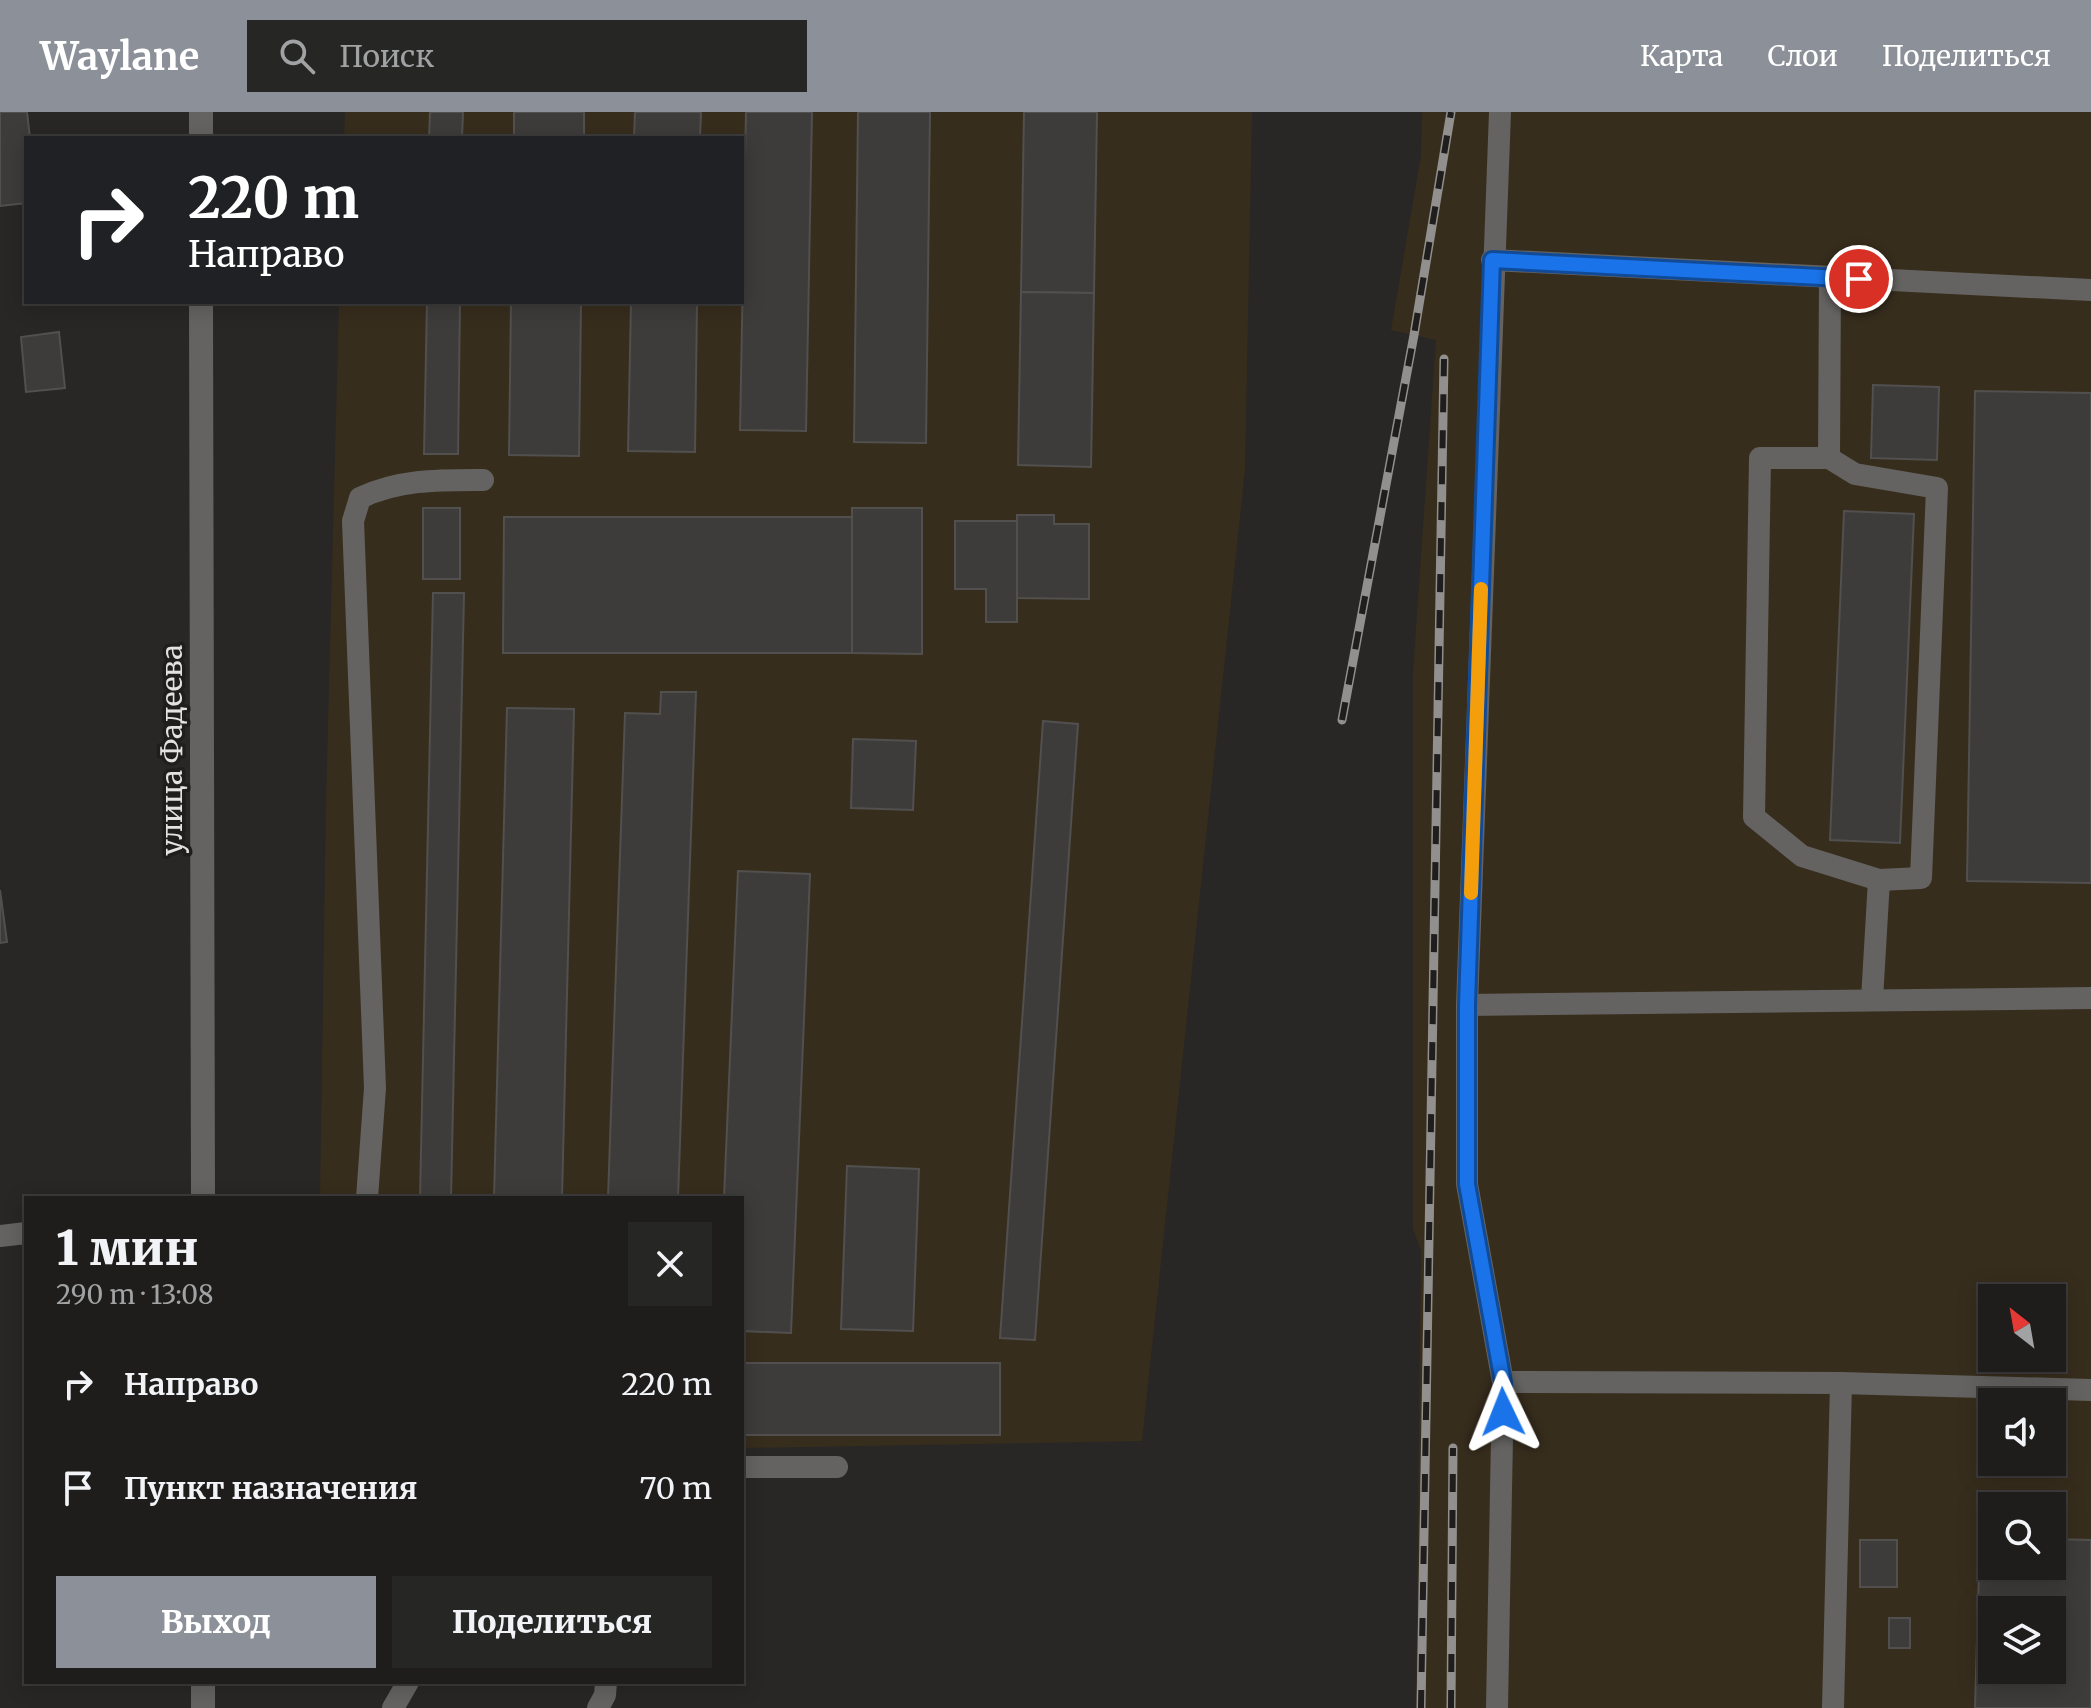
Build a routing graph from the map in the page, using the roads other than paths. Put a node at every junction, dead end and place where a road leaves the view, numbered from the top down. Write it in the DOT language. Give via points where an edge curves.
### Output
graph roads {
  1 [pos="201,112"];
  2 [pos="1500,112"];
  3 [pos="201,136"];
  4 [pos="1492,260"];
  5 [pos="1830,277"];
  6 [pos="2091,290"];
  7 [pos="201,304"];
  8 [pos="1829,458"];
  9 [pos="483,480"];
  10 [pos="1879,880"];
  11 [pos="2091,998"];
  12 [pos="1872,999"];
  13 [pos="1467,1005"];
  14 [pos="203,1196"];
  15 [pos="367,1196"];
  16 [pos="24,1233"];
  17 [pos="0,1236"];
  18 [pos="1503,1382"];
  19 [pos="1841,1383"];
  20 [pos="2091,1390"];
  21 [pos="744,1467"];
  22 [pos="837,1467"];
  23 [pos="203,1684"];
  24 [pos="407,1684"];
  25 [pos="606,1684"];
  26 [pos="203,1708"];
  27 [pos="393,1708"];
  28 [pos="598,1708"];
  29 [pos="1497,1708"];
  30 [pos="1833,1708"];
  1 -- 3 [label="street"];
  2 -- 4 [label="lane"];
  4 -- 5 [label="lane"];
  4 -- 13 [label="lane"];
  5 -- 6 [label="lane"];
  5 -- 8 [label="lane"];
  7 -- 14 [label="street, улица Фадеева"];
  8 -- 10 [label="lane" via="1855,474 1937,488 1921,878"];
  8 -- 10 [label="lane" via="1760,458 1754,817 1802,856"];
  9 -- 15 [label="lane" via="381,488 360,498 353,521 375,1088"];
  10 -- 12 [label="lane"];
  11 -- 12 [label="lane"];
  12 -- 13 [label="lane"];
  13 -- 18 [label="lane" via="1467,1184"];
  16 -- 17 [label="lane"];
  18 -- 19 [label="lane"];
  18 -- 29 [label="lane"];
  19 -- 20 [label="lane"];
  19 -- 30 [label="lane"];
  21 -- 22 [label="lane"];
  23 -- 26 [label="street"];
  24 -- 27 [label="lane"];
  25 -- 28 [label="lane"];
}
